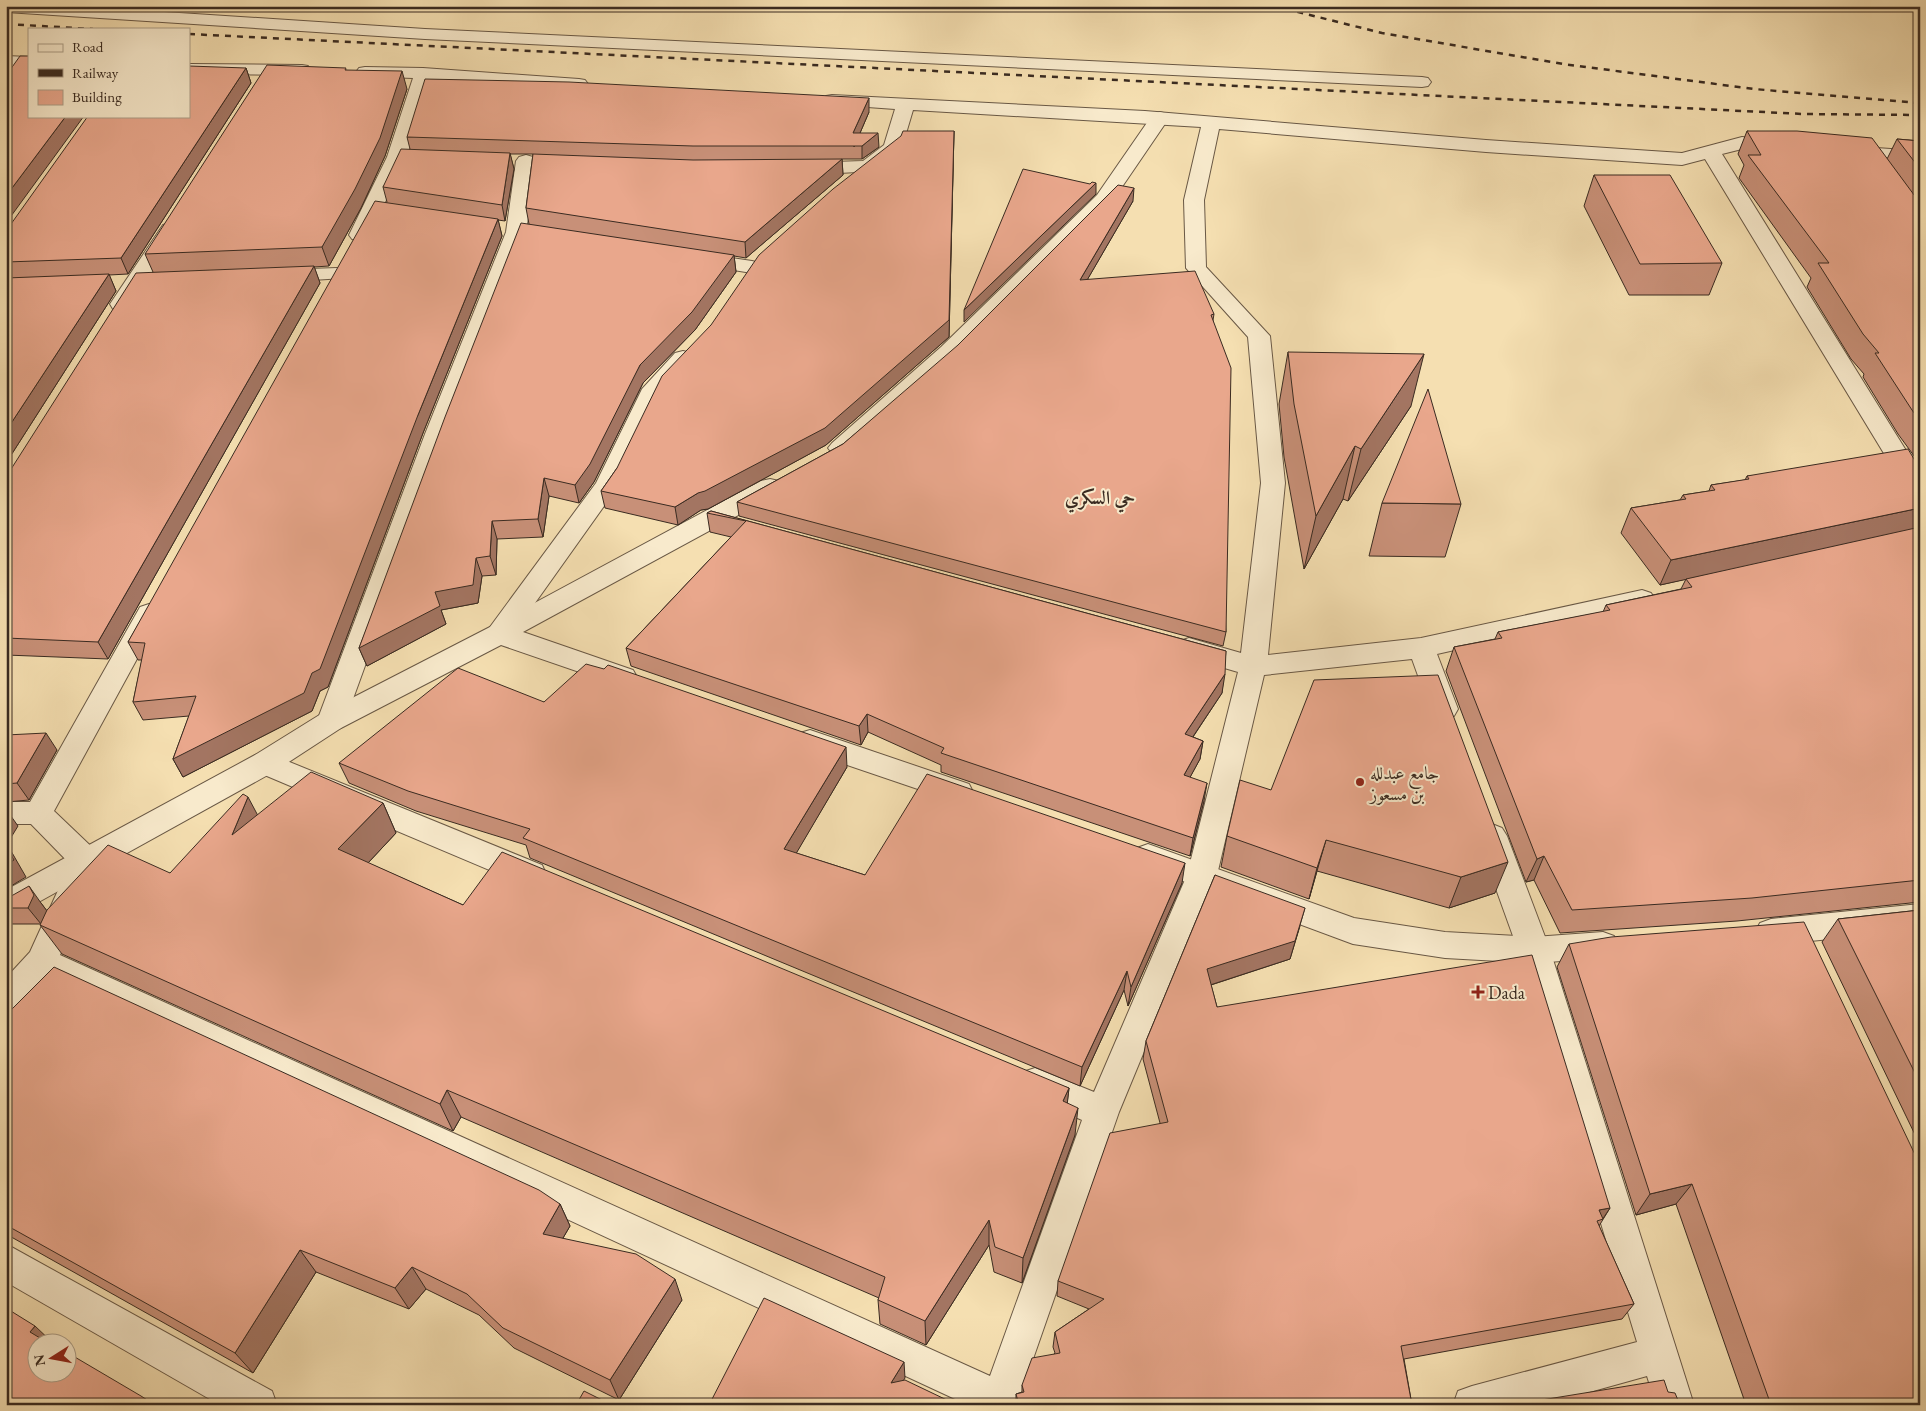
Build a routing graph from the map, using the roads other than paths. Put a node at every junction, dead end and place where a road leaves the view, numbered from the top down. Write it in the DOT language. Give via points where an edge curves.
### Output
graph roads {
  1 [pos="6,7"];
  2 [pos="27,61"];
  3 [pos="9,69"];
  4 [pos="190,69"];
  5 [pos="318,71"];
  6 [pos="347,72"];
  7 [pos="423,73"];
  8 [pos="1422,82"];
  9 [pos="600,85"];
  10 [pos="817,99"];
  11 [pos="905,105"];
  12 [pos="1160,118"];
  13 [pos="1211,123"];
  14 [pos="1800,148"];
  15 [pos="1829,150"];
  16 [pos="1711,152"];
  17 [pos="1867,153"];
  18 [pos="1920,157"];
  19 [pos="525,161"];
  20 [pos="868,167"];
  21 [pos="782,168"];
  22 [pos="1879,169"];
  23 [pos="840,189"];
  24 [pos="180,214"];
  25 [pos="673,255"];
  26 [pos="753,268"];
  27 [pos="337,274"];
  28 [pos="260,276"];
  29 [pos="165,280"];
  30 [pos="126,281"];
  31 [pos="322,300"];
  32 [pos="110,320"];
  33 [pos="698,342"];
  34 [pos="818,461"];
  35 [pos="793,474"];
  36 [pos="1920,493"];
  37 [pos="710,518"];
  38 [pos="748,528"];
  39 [pos="1661,595"];
  40 [pos="158,596"];
  41 [pos="499,634"];
  42 [pos="1167,642"];
  43 [pos="1421,648"];
  44 [pos="1253,666"];
  45 [pos="649,686"];
  46 [pos="331,721"];
  47 [pos="780,731"];
  48 [pos="1455,739"];
  49 [pos="265,763"];
  50 [pos="987,801"];
  51 [pos="6,813"];
  52 [pos="38,813"];
  53 [pos="1483,813"];
  54 [pos="1127,849"];
  55 [pos="86,861"];
  56 [pos="1202,875"];
  57 [pos="559,886"];
  58 [pos="6,905"];
  59 [pos="1920,917"];
  60 [pos="1746,935"];
  61 [pos="1631,943"];
  62 [pos="1534,950"];
  63 [pos="42,961"];
  64 [pos="6,1000"];
  65 [pos="1010,1073"];
  66 [pos="1102,1112"];
  67 [pos="6,1262"];
  68 [pos="1660,1354"];
  69 [pos="999,1402"];
  70 [pos="258,1405"];
  71 [pos="1472,1405"];
  72 [pos="1675,1405"];
  1 -- 8 [label="street" via="425,34"];
  2 -- 3 [label="street"];
  4 -- 5 [label="street" via="266,78"];
  6 -- 7 [label="street"];
  7 -- 9 [label="street"];
  7 -- 27 [label="street" via="407,157 381,210"];
  10 -- 11 [label="street"];
  11 -- 12 [label="street"];
  11 -- 20 [label="street" via="893,147"];
  12 -- 13 [label="street"];
  12 -- 34 [label="street" via="1104,199 949,352 835,452"];
  13 -- 16 [label="street" via="1682,159"];
  13 -- 44 [label="street" via="1194,200 1196,268 1259,336 1273,483"];
  14 -- 16 [label="street" via="1742,143"];
  15 -- 17 [label="street"];
  16 -- 36 [label="street"];
  17 -- 18 [label="street"];
  17 -- 22 [label="street"];
  19 -- 46 [label="street" via="516,231"];
  20 -- 21 [label="street"];
  20 -- 23 [label="street"];
  24 -- 30 [label="street"];
  25 -- 26 [label="street"];
  27 -- 28 [label="street"];
  27 -- 31 [label="street"];
  29 -- 30 [label="street"];
  30 -- 32 [label="street"];
  33 -- 41 [label="street" via="653,389 607,485"];
  35 -- 37 [label="street"];
  37 -- 38 [label="street"];
  37 -- 41 [label="street"];
  39 -- 43 [label="street"];
  40 -- 52 [label="street"];
  41 -- 45 [label="street"];
  41 -- 46 [label="street"];
  42 -- 44 [label="street"];
  43 -- 44 [label="street"];
  43 -- 48 [label="street"];
  44 -- 56 [label="street"];
  46 -- 49 [label="street"];
  47 -- 50 [label="street"];
  49 -- 55 [label="street"];
  49 -- 57 [label="street"];
  51 -- 52 [label="street"];
  52 -- 55 [label="street"];
  53 -- 62 [label="street"];
  54 -- 56 [label="street"];
  55 -- 58 [label="street"];
  55 -- 63 [label="street"];
  56 -- 62 [label="street" via="1353,931 1445,945"];
  56 -- 66 [label="street"];
  59 -- 60 [label="street" via="1805,943"];
  61 -- 62 [label="street"];
  62 -- 68 [label="street"];
  63 -- 64 [label="street"];
  63 -- 69 [label="street"];
  65 -- 66 [label="street"];
  66 -- 69 [label="street"];
  67 -- 70 [label="street"];
  68 -- 71 [label="street"];
  68 -- 72 [label="street"];
}
